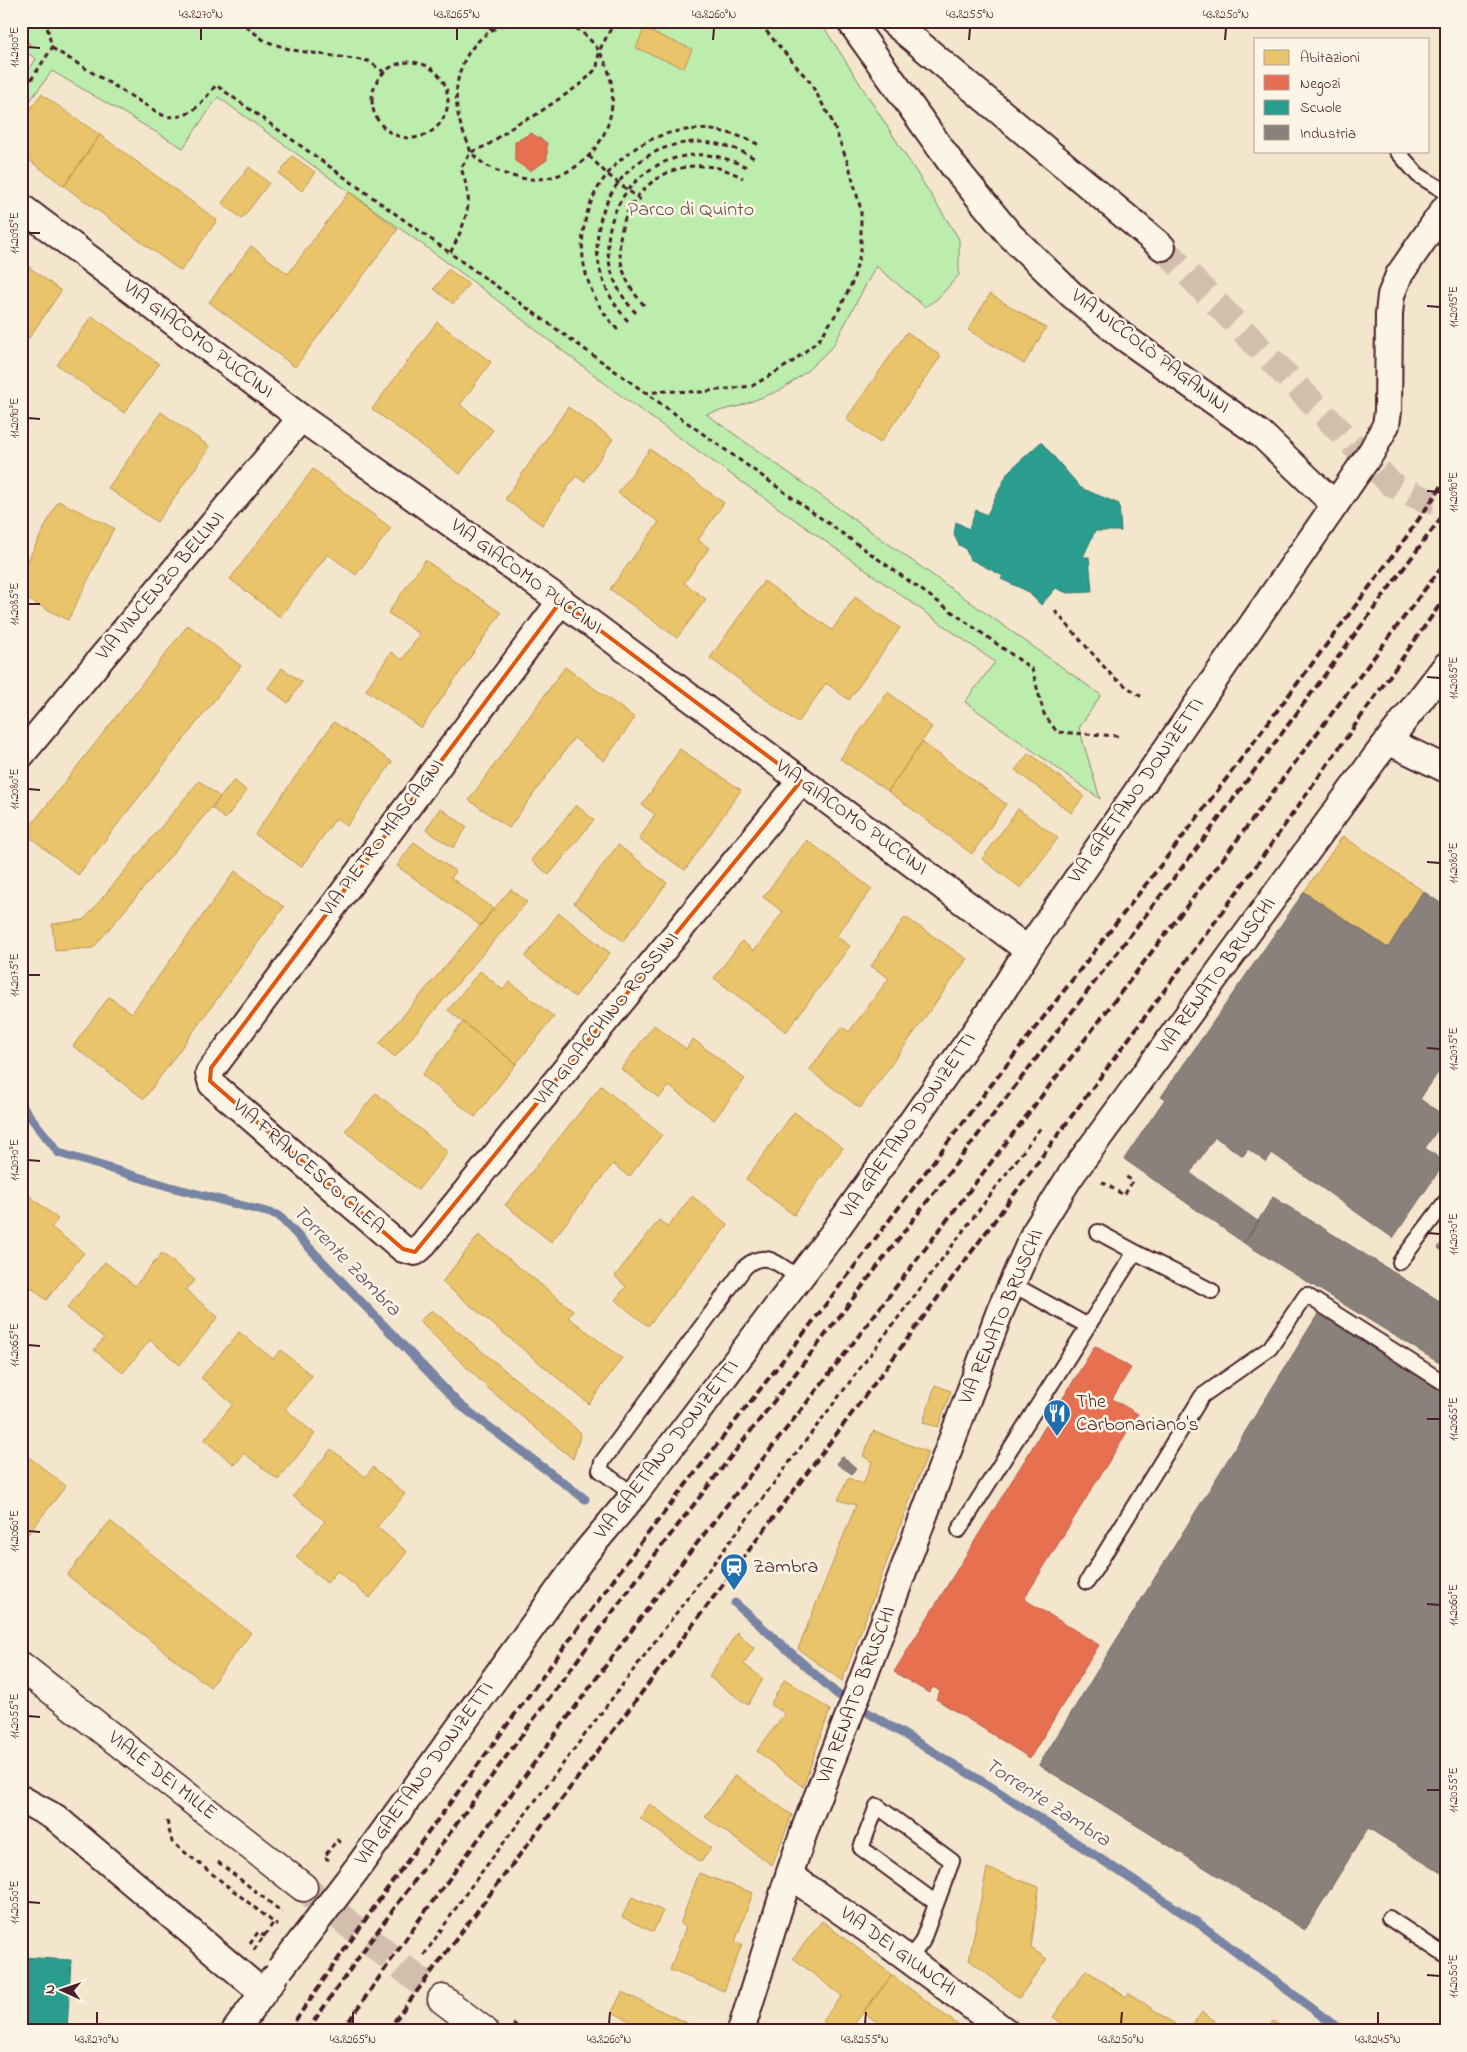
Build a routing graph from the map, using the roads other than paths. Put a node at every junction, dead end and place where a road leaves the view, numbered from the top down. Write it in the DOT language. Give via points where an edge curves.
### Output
graph roads {
  1 [pos="850,21"];
  2 [pos="892,21"];
  3 [pos="1398,152"];
  4 [pos="1446,192"];
  5 [pos="21,207"];
  6 [pos="1446,207"];
  7 [pos="1162,247"];
  8 [pos="301,418"];
  9 [pos="1335,505"];
  10 [pos="561,601"];
  11 [pos="1446,666"];
  12 [pos="1388,741"];
  13 [pos="21,755"];
  14 [pos="1446,769"];
  15 [pos="801,781"];
  16 [pos="1028,950"];
  17 [pos="209,1078"];
  18 [pos="1446,1201"];
  19 [pos="1098,1232"];
  20 [pos="411,1252"];
  21 [pos="1135,1252"];
  22 [pos="1400,1262"];
  23 [pos="799,1278"];
  24 [pos="1012,1284"];
  25 [pos="1212,1291"];
  26 [pos="1088,1326"];
  27 [pos="1446,1384"];
  28 [pos="634,1494"];
  29 [pos="959,1530"];
  30 [pos="1087,1582"];
  31 [pos="21,1666"];
  32 [pos="21,1799"];
  33 [pos="789,1875"];
  34 [pos="303,1887"];
  35 [pos="936,1903"];
  36 [pos="1389,1918"];
  37 [pos="1446,1956"];
  38 [pos="909,1959"];
  39 [pos="262,1992"];
  40 [pos="442,1999"];
  41 [pos="235,2031"];
  42 [pos="484,2031"];
  43 [pos="741,2031"];
  44 [pos="1005,2031"];
  1 -- 9 [label="street, VIA NICCOLÒ PAGANINI" via="954,166 1010,236 1072,295 1122,336 1263,436"];
  2 -- 7 [label="street"];
  3 -- 4 [label="lane" via="1418,175"];
  5 -- 8 [label="street, VIA GIACOMO PUCCINI"];
  6 -- 9 [label="street, VIA GAETANO DONIZETTI" via="1394,286 1389,314 1386,425"];
  8 -- 10 [label="street, VIA GIACOMO PUCCINI"];
  8 -- 13 [label="street, VIA VINCENZO BELLINI"];
  9 -- 16 [label="street, VIA GAETANO DONIZETTI"];
  10 -- 15 [label="street, VIA GIACOMO PUCCINI"];
  10 -- 17 [label="street, VIA PIETRO MASCAGNI" via="211,1068"];
  11 -- 12 [label="street, VIA RENATO BRUSCHI"];
  12 -- 14 [label="street"];
  12 -- 24 [label="street, VIA RENATO BRUSCHI" via="1070,1178 1034,1234"];
  15 -- 16 [label="street, VIA GIACOMO PUCCINI"];
  15 -- 20 [label="street, VIA GIOACCHINO ROSSINI" via="420,1248"];
  16 -- 23 [label="street, VIA GAETANO DONIZETTI" via="992,1008"];
  17 -- 20 [label="street, VIA FRANCESCO CILEA" via="212,1084 403,1249"];
  18 -- 22 [label="lane"];
  19 -- 21 [label="lane"];
  21 -- 25 [label="lane"];
  21 -- 26 [label="lane"];
  23 -- 28 [label="street, VIA GAETANO DONIZETTI"];
  23 -- 28 [label="lane" via="768,1258 753,1260 745,1267 602,1462 600,1470"];
  24 -- 26 [label="lane"];
  24 -- 33 [label="street, VIA RENATO BRUSCHI"];
  26 -- 29 [label="lane"];
  27 -- 30 [label="lane" via="1306,1295 1270,1348 1202,1396"];
  28 -- 39 [label="street, VIA GAETANO DONIZETTI, bridge" via="587,1551 356,1870"];
  31 -- 34 [label="street, VIALE DEI MILLE"];
  32 -- 39 [label="street" via="56,1818"];
  33 -- 38 [label="street, VIA DEI GIUNCHI"];
  33 -- 43 [label="street, VIA RENATO BRUSCHI"];
  35 -- 35 [label="lane" via="952,1861 877,1806 861,1848"];
  35 -- 38 [label="lane" via="922,1942"];
  36 -- 37 [label="lane"];
  38 -- 44 [label="street, VIA DEI GIUNCHI"];
  39 -- 41 [label="street, VIA GAETANO DONIZETTI"];
  40 -- 42 [label="street"];
}
